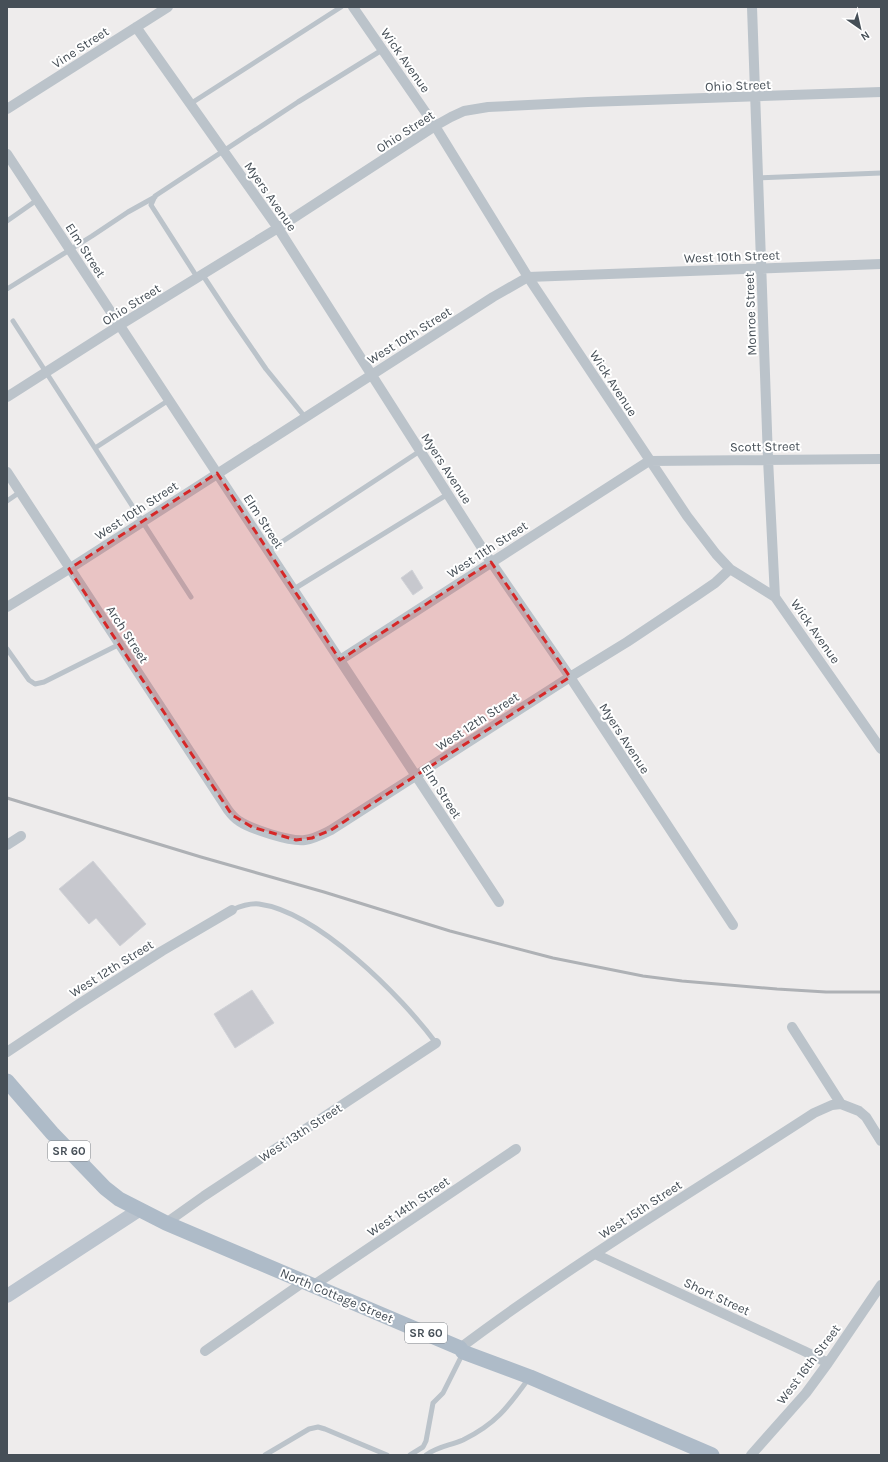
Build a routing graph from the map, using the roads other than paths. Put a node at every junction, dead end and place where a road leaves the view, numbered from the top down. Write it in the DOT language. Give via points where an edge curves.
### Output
graph roads {
  1 [pos="168,7"];
  2 [pos="341,7"];
  3 [pos="353,7"];
  4 [pos="752,7"];
  5 [pos="136,27"];
  6 [pos="382,50"];
  7 [pos="881,92"];
  8 [pos="756,97"];
  9 [pos="190,104"];
  10 [pos="7,109"];
  11 [pos="435,126"];
  12 [pos="223,150"];
  13 [pos="7,154"];
  14 [pos="881,173"];
  15 [pos="758,178"];
  16 [pos="156,196"];
  17 [pos="37,200"];
  18 [pos="7,221"];
  19 [pos="278,228"];
  20 [pos="70,250"];
  21 [pos="881,264"];
  22 [pos="762,268"];
  23 [pos="200,276"];
  24 [pos="528,277"];
  25 [pos="7,289"];
  26 [pos="13,321"];
  27 [pos="120,325"];
  28 [pos="46,373"];
  29 [pos="371,374"];
  30 [pos="7,397"];
  31 [pos="169,400"];
  32 [pos="305,417"];
  33 [pos="95,448"];
  34 [pos="420,451"];
  35 [pos="768,459"];
  36 [pos="881,459"];
  37 [pos="649,461"];
  38 [pos="7,472"];
  39 [pos="217,473"];
  40 [pos="20,492"];
  41 [pos="448,494"];
  42 [pos="7,502"];
  43 [pos="143,521"];
  44 [pos="268,550"];
  45 [pos="491,562"];
  46 [pos="69,569"];
  47 [pos="730,569"];
  48 [pos="294,589"];
  49 [pos="191,597"];
  50 [pos="776,597"];
  51 [pos="7,607"];
  52 [pos="120,644"];
  53 [pos="7,649"];
  54 [pos="340,660"];
  55 [pos="570,677"];
  56 [pos="881,749"];
  57 [pos="416,775"];
  58 [pos="228,810"];
  59 [pos="20,836"];
  60 [pos="7,845"];
  61 [pos="499,902"];
  62 [pos="232,910"];
  63 [pos="733,926"];
  64 [pos="792,1027"];
  65 [pos="436,1043"];
  66 [pos="7,1052"];
  67 [pos="9,1087"];
  68 [pos="841,1104"];
  69 [pos="881,1141"];
  70 [pos="516,1150"];
  71 [pos="139,1210"];
  72 [pos="166,1222"];
  73 [pos="595,1254"];
  74 [pos="310,1283"];
  75 [pos="881,1285"];
  76 [pos="7,1296"];
  77 [pos="462,1350"];
  78 [pos="206,1351"];
  79 [pos="828,1363"];
  80 [pos="530,1377"];
  81 [pos="265,1455"];
  82 [pos="387,1455"];
  83 [pos="410,1455"];
  84 [pos="426,1455"];
  85 [pos="712,1455"];
  86 [pos="751,1455"];
  1 -- 5 [label="street, Vine Street"];
  2 -- 9 [label="lane"];
  3 -- 6 [label="street, Wick Avenue"];
  4 -- 8 [label="street, Monroe Street"];
  5 -- 9 [label="street, Myers Avenue"];
  5 -- 10 [label="street, Vine Street"];
  6 -- 11 [label="street, Wick Avenue"];
  6 -- 12 [label="lane"];
  7 -- 8 [label="street, Ohio Street"];
  8 -- 11 [label="street, Ohio Street" via="488,107 464,111"];
  8 -- 15 [label="street, Monroe Street"];
  9 -- 12 [label="street, Myers Avenue"];
  11 -- 19 [label="street, Ohio Street"];
  11 -- 24 [label="street, Wick Avenue"];
  12 -- 16 [label="lane"];
  12 -- 19 [label="street, Myers Avenue"];
  13 -- 17 [label="street, Elm Street"];
  14 -- 15 [label="lane"];
  15 -- 22 [label="street, Monroe Street"];
  16 -- 20 [label="lane"];
  16 -- 23 [label="lane" via="151,204"];
  17 -- 18 [label="lane"];
  17 -- 20 [label="street, Elm Street"];
  19 -- 23 [label="street, Ohio Street"];
  19 -- 29 [label="street, Myers Avenue"];
  20 -- 25 [label="lane"];
  20 -- 27 [label="street, Elm Street"];
  21 -- 22 [label="street, West 10th Street"];
  22 -- 24 [label="street, West 10th Street"];
  22 -- 35 [label="street, Monroe Street"];
  23 -- 27 [label="street, Ohio Street"];
  23 -- 32 [label="lane" via="266,369"];
  24 -- 29 [label="street, West 10th Street"];
  24 -- 37 [label="street, Wick Avenue"];
  26 -- 28 [label="lane"];
  27 -- 28 [label="street, Ohio Street"];
  27 -- 31 [label="street, Elm Street"];
  28 -- 30 [label="street, Ohio Street"];
  28 -- 33 [label="lane"];
  29 -- 32 [label="street, West 10th Street"];
  29 -- 34 [label="street, Myers Avenue"];
  31 -- 33 [label="lane"];
  31 -- 39 [label="street, Elm Street"];
  32 -- 39 [label="street, West 10th Street"];
  33 -- 43 [label="lane"];
  34 -- 41 [label="street, Myers Avenue"];
  34 -- 44 [label="lane"];
  35 -- 36 [label="street, Scott Street"];
  35 -- 37 [label="street, Scott Street"];
  35 -- 50 [label="street, Monroe Street"];
  37 -- 45 [label="street, West 11th Street"];
  37 -- 47 [label="street, Wick Avenue" via="694,526"];
  38 -- 40 [label="street, Arch Street"];
  39 -- 43 [label="street, West 10th Street"];
  39 -- 44 [label="street, Elm Street"];
  40 -- 42 [label="lane"];
  40 -- 46 [label="street, Arch Street"];
  41 -- 45 [label="street, Myers Avenue"];
  41 -- 48 [label="lane"];
  43 -- 46 [label="street, West 10th Street"];
  43 -- 49 [label="lane"];
  44 -- 48 [label="street, Elm Street"];
  45 -- 54 [label="street, West 11th Street"];
  45 -- 55 [label="street, Myers Avenue"];
  46 -- 51 [label="street, West 10th Street"];
  46 -- 52 [label="street, Arch Street"];
  47 -- 50 [label="street, Wick Avenue"];
  47 -- 55 [label="street, West 12th Street" via="696,596"];
  48 -- 54 [label="street, Elm Street"];
  50 -- 56 [label="street, Wick Avenue"];
  52 -- 53 [label="lane" via="44,682 35,684 29,680"];
  52 -- 58 [label="street, Arch Street"];
  54 -- 57 [label="street, Elm Street"];
  55 -- 57 [label="street, West 12th Street"];
  55 -- 63 [label="street, Myers Avenue"];
  57 -- 58 [label="street, West 12th Street" via="331,830 304,840 286,838 252,827 234,818"];
  57 -- 61 [label="street, Elm Street"];
  59 -- 60 [label="street"];
  62 -- 65 [label="lane" via="244,905 258,904 292,915 318,929 376,978"];
  62 -- 66 [label="street, West 12th Street" via="143,963"];
  64 -- 68 [label="street"];
  65 -- 72 [label="street, West 13th Street"];
  67 -- 71 [label="main road, SR 60" via="105,1188 118,1199"];
  68 -- 69 [label="street" via="866,1116"];
  68 -- 73 [label="street, West 15th Street" via="814,1113"];
  70 -- 74 [label="street, West 14th Street"];
  71 -- 72 [label="main road, North Cottage Street / SR 60"];
  71 -- 76 [label="main road"];
  72 -- 74 [label="main road, North Cottage Street / SR 60"];
  73 -- 77 [label="street, West 15th Street" via="518,1306"];
  73 -- 79 [label="street, Short Street"];
  74 -- 77 [label="main road, North Cottage Street / SR 60"];
  74 -- 78 [label="street, West 14th Street"];
  75 -- 79 [label="street, West 16th Street"];
  77 -- 80 [label="main road, North Cottage Street / SR 60"];
  77 -- 83 [label="lane" via="443,1393 433,1403 426,1441 423,1447"];
  79 -- 86 [label="street, West 16th Street" via="806,1393"];
  80 -- 84 [label="lane" via="508,1407 491,1423"];
  80 -- 85 [label="main road, North Cottage Street / SR 60"];
  81 -- 82 [label="lane" via="309,1429 318,1427"];
}
